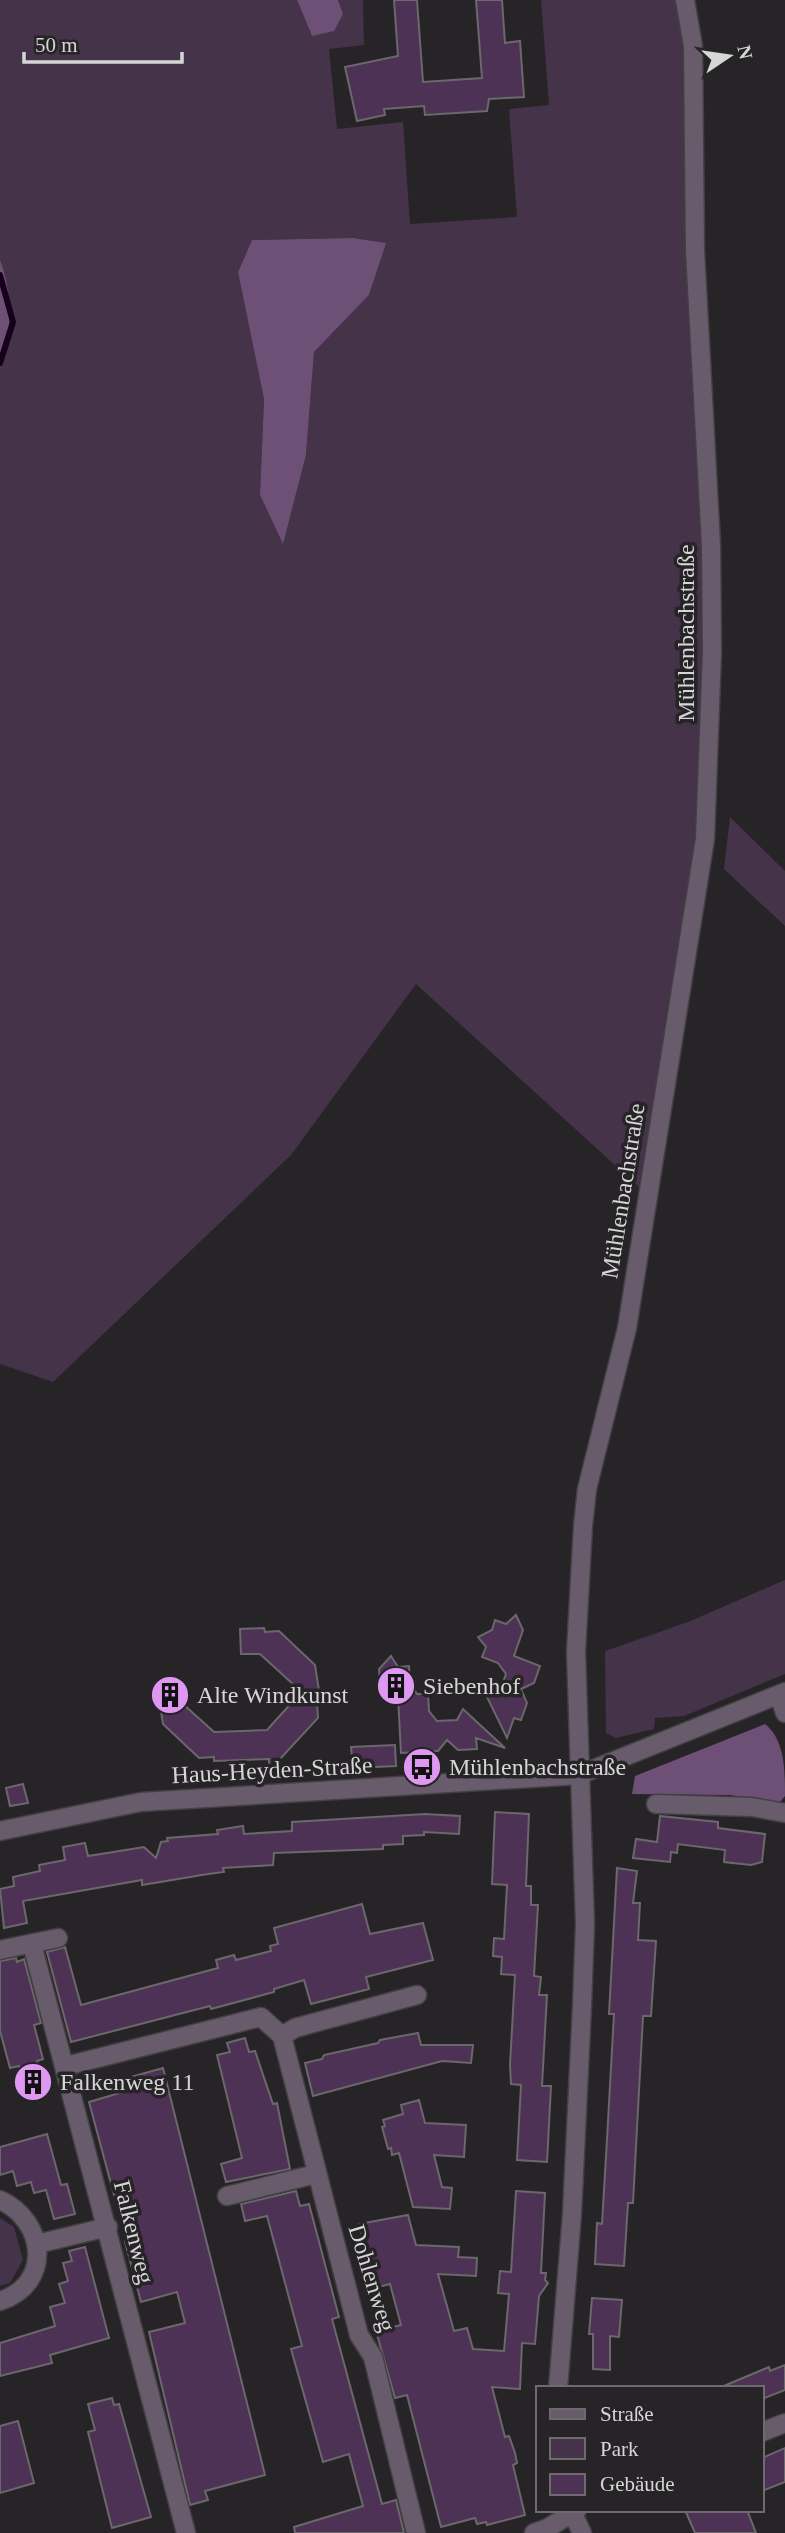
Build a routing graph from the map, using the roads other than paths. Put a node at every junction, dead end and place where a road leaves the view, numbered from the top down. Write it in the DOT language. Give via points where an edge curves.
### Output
graph roads {
  1 [pos="685,0"];
  2 [pos="782,1694"];
  3 [pos="785,1713"];
  4 [pos="579,1775"];
  5 [pos="656,1804"];
  6 [pos="785,1813"];
  7 [pos="0,1831"];
  8 [pos="58,1938"];
  9 [pos="32,1944"];
  10 [pos="0,1950"];
  11 [pos="417,1995"];
  12 [pos="282,2036"];
  13 [pos="66,2066"];
  14 [pos="316,2174"];
  15 [pos="227,2196"];
  16 [pos="0,2200"];
  17 [pos="108,2227"];
  18 [pos="37,2244"];
  19 [pos="0,2301"];
  20 [pos="558,2386"];
  21 [pos="785,2423"];
  22 [pos="764,2431"];
  23 [pos="571,2512"];
  24 [pos="573,2512"];
  25 [pos="186,2533"];
  26 [pos="416,2533"];
  27 [pos="534,2533"];
  28 [pos="582,2533"];
  1 -- 4 [label="street, Mühlenbachstraße" via="693,46 695,251 711,545 705,839 627,1328 587,1489 576,1652"];
  2 -- 3 [label="street"];
  2 -- 4 [label="street, Haus-Heyden-Straße"];
  4 -- 7 [label="street, Haus-Heyden-Straße" via="141,1802"];
  4 -- 20 [label="street, Mühlenbachstraße" via="583,2006"];
  5 -- 6 [label="street" via="752,1807"];
  8 -- 9 [label="street"];
  9 -- 10 [label="street"];
  9 -- 13 [label="street, Falkenweg"];
  11 -- 12 [label="street" via="295,2028"];
  12 -- 13 [label="street" via="261,2017"];
  12 -- 14 [label="street, Dohlenweg"];
  13 -- 17 [label="street, Falkenweg"];
  14 -- 15 [label="street"];
  14 -- 26 [label="street, Dohlenweg" via="359,2335 373,2357"];
  16 -- 18 [label="street" via="26,2217"];
  17 -- 18 [label="street"];
  17 -- 25 [label="street, Falkenweg"];
  18 -- 19 [label="street" via="37,2263 29,2280 19,2292"];
  21 -- 22 [label="street"];
  23 -- 27 [label="street"];
  24 -- 28 [label="street"];
}
